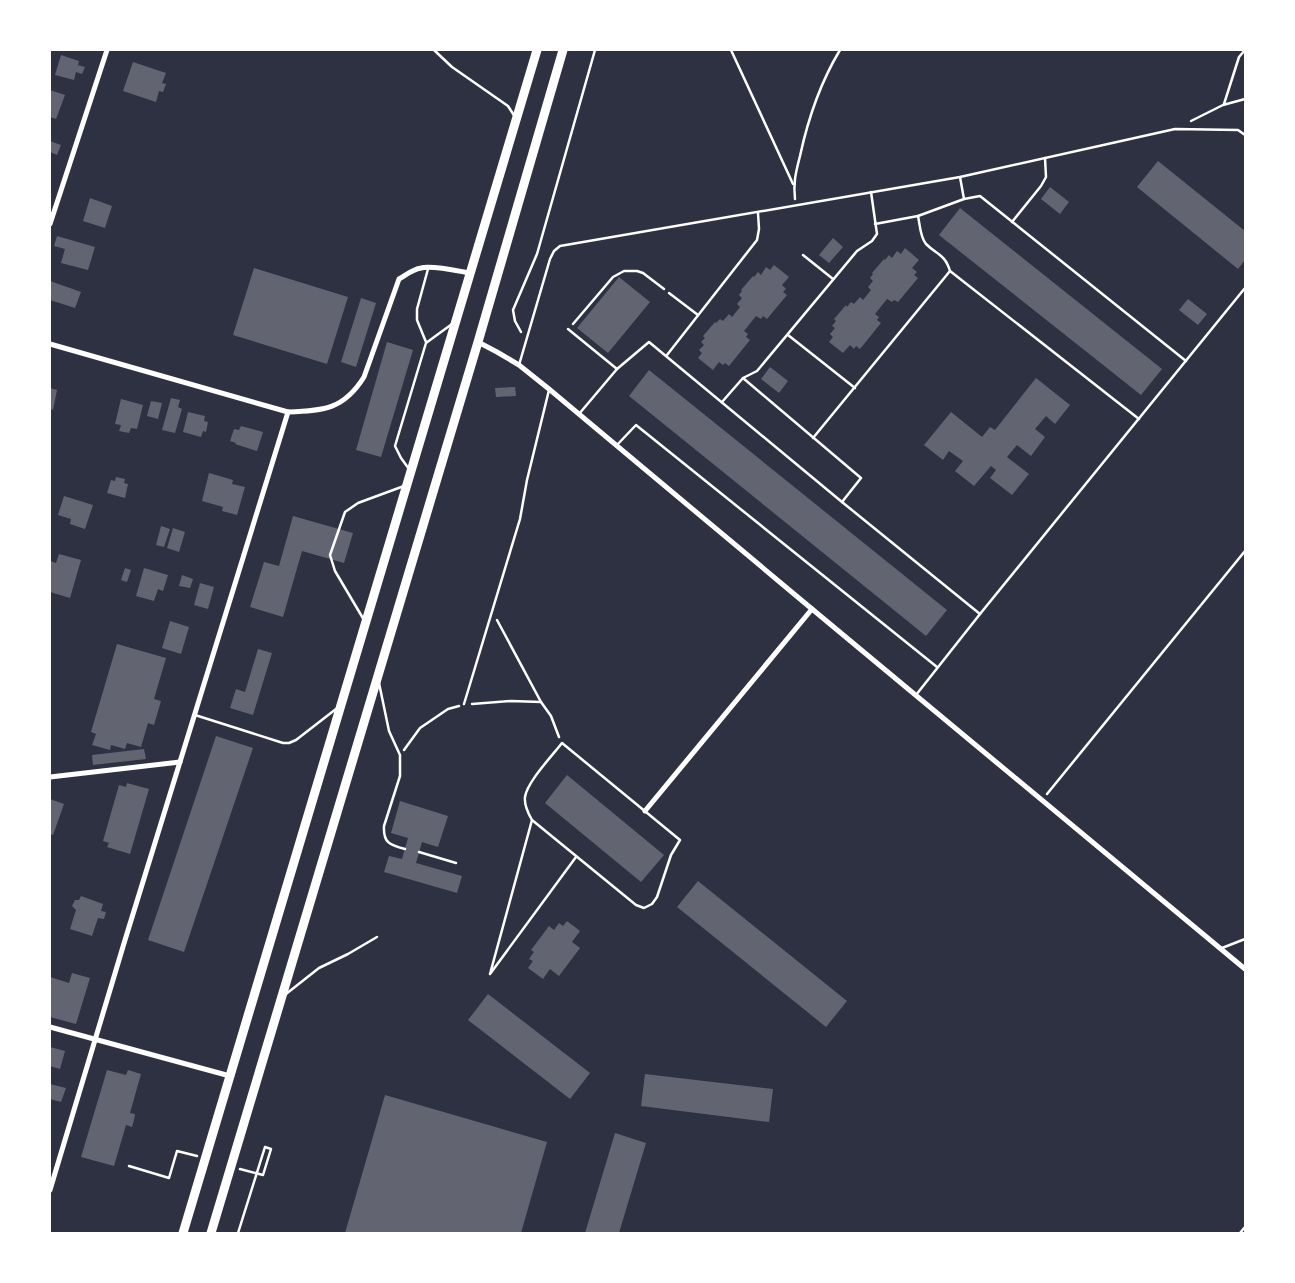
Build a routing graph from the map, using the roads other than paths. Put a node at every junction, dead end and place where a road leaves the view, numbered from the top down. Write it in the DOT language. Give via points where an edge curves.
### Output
graph roads {
  1 [pos="107,50"];
  2 [pos="434,50"];
  3 [pos="537,50"];
  4 [pos="563,50"];
  5 [pos="516,120"];
  6 [pos="1245,135"];
  7 [pos="1045,158"];
  8 [pos="960,176"];
  9 [pos="871,192"];
  10 [pos="964,198"];
  11 [pos="758,212"];
  12 [pos="918,216"];
  13 [pos="1012,222"];
  14 [pos="50,224"];
  15 [pos="875,224"];
  16 [pos="803,255"];
  17 [pos="429,267"];
  18 [pos="950,272"];
  19 [pos="470,273"];
  20 [pos="833,279"];
  21 [pos="1245,288"];
  22 [pos="669,293"];
  23 [pos="698,315"];
  24 [pos="456,322"];
  25 [pos="568,329"];
  26 [pos="788,335"];
  27 [pos="478,342"];
  28 [pos="426,343"];
  29 [pos="50,344"];
  30 [pos="667,355"];
  31 [pos="1186,362"];
  32 [pos="519,365"];
  33 [pos="617,369"];
  34 [pos="743,378"];
  35 [pos="854,388"];
  36 [pos="549,389"];
  37 [pos="722,402"];
  38 [pos="288,412"];
  39 [pos="579,414"];
  40 [pos="1139,419"];
  41 [pos="813,438"];
  42 [pos="616,446"];
  43 [pos="411,471"];
  44 [pos="407,484"];
  45 [pos="842,502"];
  46 [pos="812,609"];
  47 [pos="980,614"];
  48 [pos="365,623"];
  49 [pos="937,667"];
  50 [pos="377,676"];
  51 [pos="916,695"];
  52 [pos="464,704"];
  53 [pos="341,705"];
  54 [pos="195,715"];
  55 [pos="180,762"];
  56 [pos="50,777"];
  57 [pos="645,811"];
  58 [pos="532,820"];
  59 [pos="405,849"];
  60 [pos="419,852"];
  61 [pos="576,857"];
  62 [pos="456,863"];
  63 [pos="377,937"];
  64 [pos="1245,939"];
  65 [pos="1221,949"];
  66 [pos="1245,969"];
  67 [pos="281,998"];
  68 [pos="50,1027"];
  69 [pos="95,1039"];
  70 [pos="230,1076"];
  71 [pos="50,1190"];
  72 [pos="183,1233"];
  73 [pos="211,1233"];
  1 -- 14 [label="street"];
  2 -- 5 [label="lane" via="452,67 508,106"];
  3 -- 5 [label="highway"];
  4 -- 27 [label="highway"];
  5 -- 19 [label="highway"];
  6 -- 7 [label="lane" via="1238,130 1175,129"];
  7 -- 8 [label="lane"];
  7 -- 13 [label="lane" via="1046,177"];
  8 -- 9 [label="lane"];
  8 -- 10 [label="lane"];
  9 -- 11 [label="lane"];
  9 -- 15 [label="lane"];
  10 -- 12 [label="lane"];
  10 -- 13 [label="lane" via="980,196"];
  11 -- 23 [label="lane" via="757,240"];
  11 -- 32 [label="lane" via="560,246 550,259"];
  12 -- 15 [label="lane"];
  12 -- 18 [label="lane" via="922,238 948,263"];
  13 -- 31 [label="lane"];
  15 -- 20 [label="lane" via="877,234 872,242 857,251"];
  16 -- 20 [label="lane"];
  17 -- 19 [label="street"];
  17 -- 28 [label="lane" via="417,309 417,320"];
  17 -- 38 [label="street" via="399,279 364,377 356,390 342,402 328,408"];
  18 -- 35 [label="lane"];
  18 -- 40 [label="lane"];
  19 -- 24 [label="highway"];
  20 -- 26 [label="lane"];
  21 -- 31 [label="lane"];
  22 -- 23 [label="lane"];
  23 -- 30 [label="lane"];
  24 -- 28 [label="lane"];
  24 -- 43 [label="highway"];
  25 -- 33 [label="lane"];
  26 -- 34 [label="lane" via="757,370"];
  26 -- 35 [label="lane"];
  27 -- 32 [label="street"];
  27 -- 50 [label="highway"];
  28 -- 43 [label="lane" via="395,446"];
  29 -- 38 [label="street"];
  30 -- 33 [label="lane" via="649,342"];
  30 -- 37 [label="lane"];
  31 -- 40 [label="lane"];
  32 -- 36 [label="street"];
  33 -- 39 [label="lane"];
  34 -- 37 [label="lane"];
  34 -- 41 [label="lane"];
  35 -- 41 [label="lane"];
  36 -- 39 [label="street"];
  36 -- 52 [label="lane" via="520,520"];
  37 -- 45 [label="lane"];
  38 -- 54 [label="street"];
  39 -- 42 [label="street"];
  40 -- 47 [label="lane"];
  41 -- 45 [label="lane" via="861,478"];
  42 -- 46 [label="street"];
  42 -- 49 [label="lane" via="636,425"];
  43 -- 44 [label="highway"];
  44 -- 48 [label="highway"];
  44 -- 48 [label="lane" via="358,503 345,512 330,555 335,572"];
  45 -- 47 [label="lane"];
  46 -- 51 [label="street"];
  46 -- 57 [label="street"];
  47 -- 49 [label="lane"];
  48 -- 53 [label="highway"];
  49 -- 51 [label="lane"];
  50 -- 59 [label="lane" via="389,731 400,756 400,776 384,833 390,845"];
  50 -- 67 [label="highway"];
  51 -- 65 [label="street"];
  53 -- 54 [label="lane" via="289,744"];
  53 -- 70 [label="highway"];
  54 -- 55 [label="street"];
  55 -- 56 [label="street"];
  55 -- 69 [label="street"];
  57 -- 58 [label="lane" via="562,743 529,786 525,797"];
  57 -- 61 [label="lane" via="680,840 671,854 658,897 652,904 644,908 636,905"];
  58 -- 61 [label="lane"];
  58 -- 61 [label="lane" via="490,974"];
  60 -- 62 [label="lane"];
  63 -- 67 [label="lane" via="320,968"];
  64 -- 65 [label="lane"];
  65 -- 66 [label="street"];
  67 -- 73 [label="highway"];
  68 -- 69 [label="street"];
  69 -- 70 [label="street"];
  69 -- 71 [label="street"];
  70 -- 72 [label="highway"];
}
